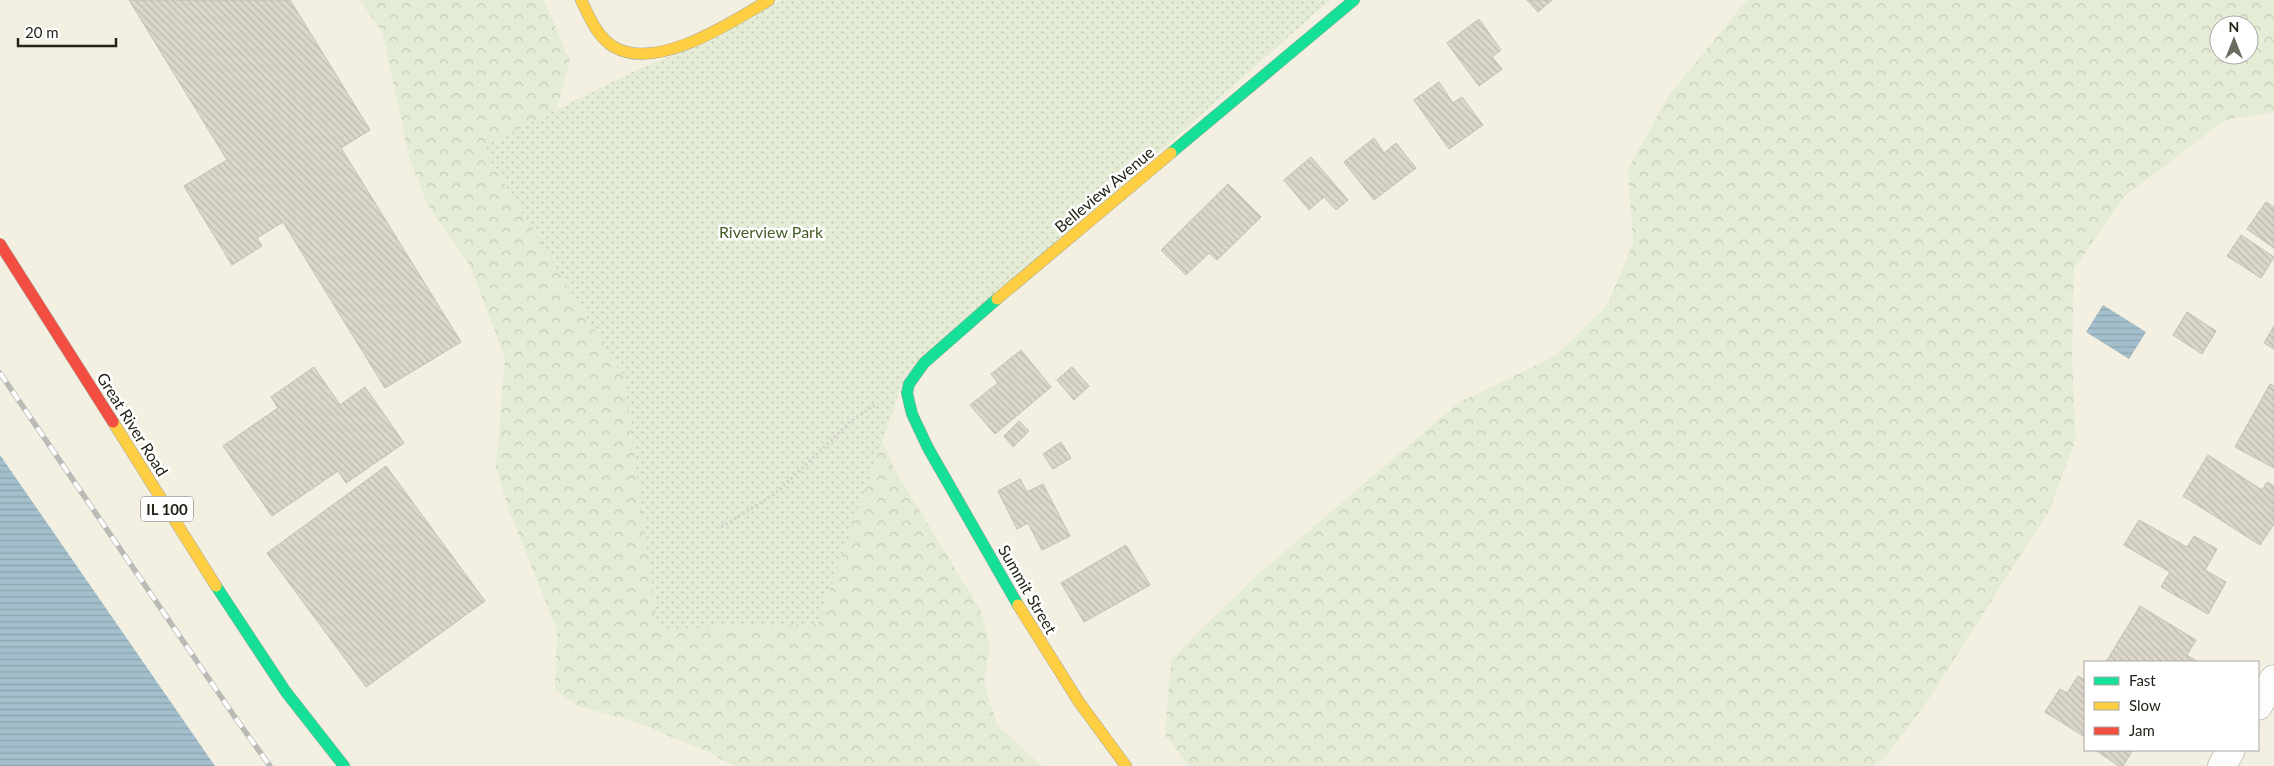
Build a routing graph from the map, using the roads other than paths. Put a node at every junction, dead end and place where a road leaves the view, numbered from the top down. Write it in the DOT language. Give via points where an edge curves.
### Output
graph roads {
  1 [pos="581,0"];
  2 [pos="769,0"];
  3 [pos="1354,0"];
  4 [pos="0,244"];
  5 [pos="914,420"];
  6 [pos="2274,679"];
  7 [pos="2259,704"];
  8 [pos="2230,751"];
  9 [pos="344,766"];
  10 [pos="1126,766"];
  11 [pos="2222,766"];
  1 -- 2 [label="street" via="589,18 606,41 616,48 637,54 691,43"];
  3 -- 5 [label="street, Belleview Avenue" via="940,348 910,382 907,392"];
  4 -- 9 [label="street, Great River Road / IL 100" via="244,630 286,692"];
  5 -- 10 [label="street, Summit Street" via="1030,627"];
  6 -- 7 [label="street"];
  8 -- 11 [label="street"];
}
